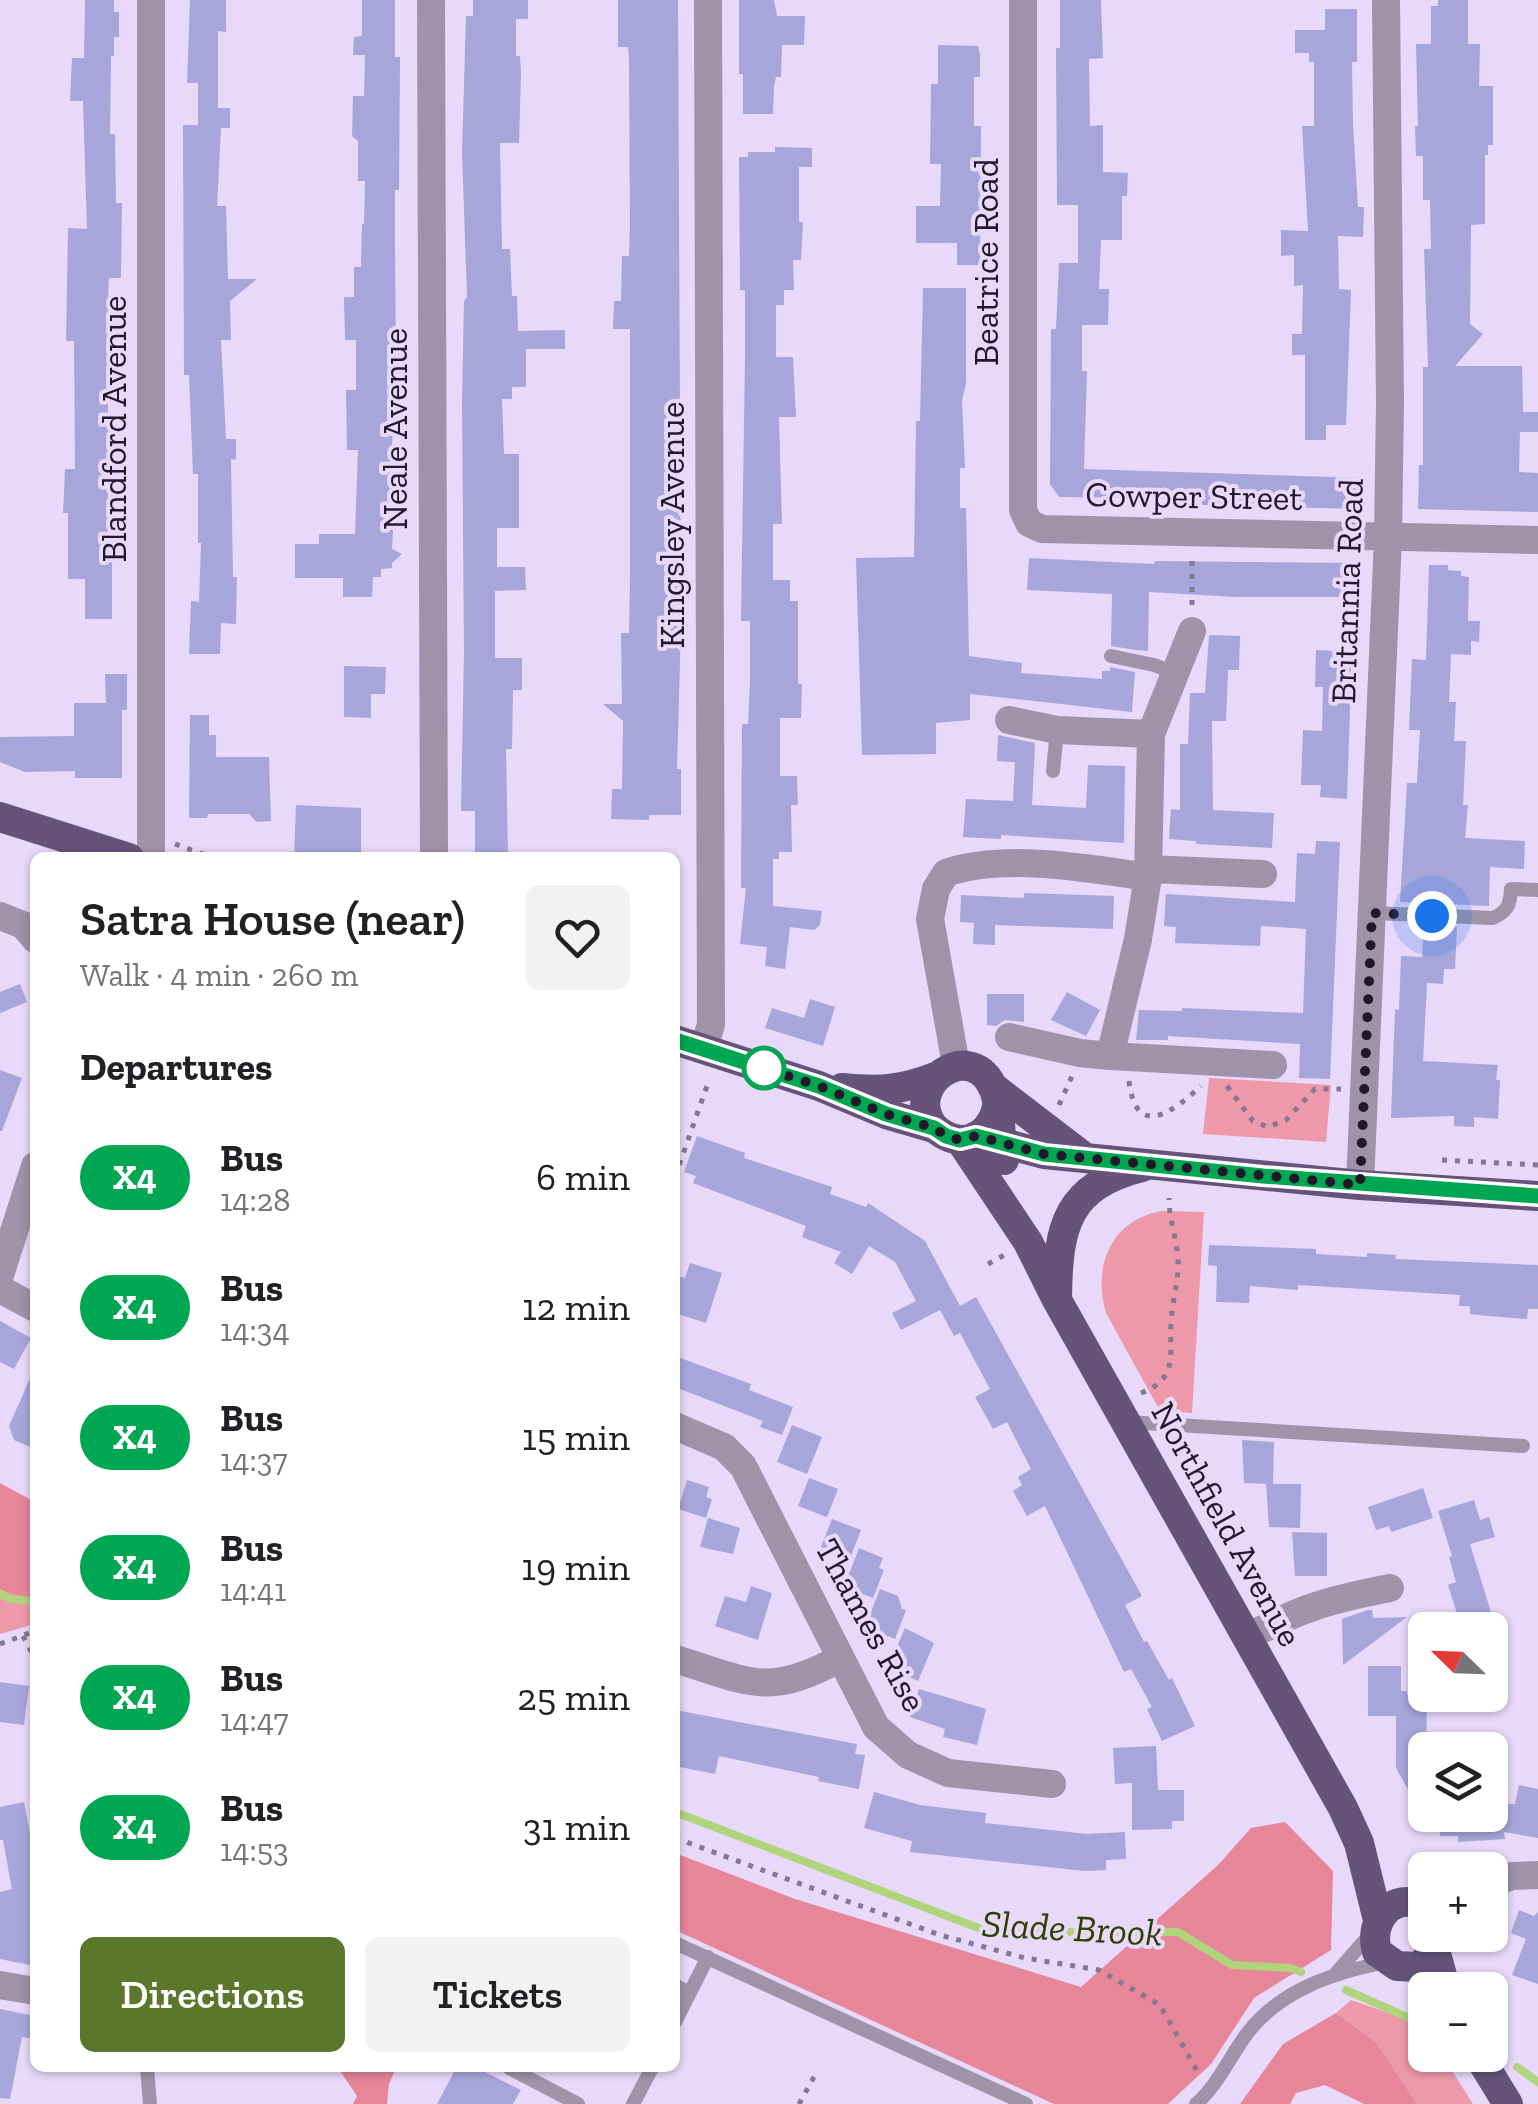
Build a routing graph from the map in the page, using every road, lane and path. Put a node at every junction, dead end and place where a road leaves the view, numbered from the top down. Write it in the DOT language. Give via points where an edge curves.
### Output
graph roads {
  1 [pos="151,0"];
  2 [pos="432,0"];
  3 [pos="708,0"];
  4 [pos="1023,0"];
  5 [pos="1386,0"];
  6 [pos="1029,524"];
  7 [pos="1194,533"];
  8 [pos="1388,538"];
  9 [pos="1538,540"];
  10 [pos="1192,631"];
  11 [pos="1112,656"];
  12 [pos="1175,673"];
  13 [pos="1009,720"];
  14 [pos="1057,730"];
  15 [pos="1151,734"];
  16 [pos="1053,771"];
  17 [pos="0,816"];
  18 [pos="158,849"];
  19 [pos="110,852"];
  20 [pos="434,852"];
  21 [pos="1148,873"];
  22 [pos="1263,874"];
  23 [pos="1538,890"];
  24 [pos="1372,913"];
  25 [pos="0,916"];
  26 [pos="30,934"];
  27 [pos="1010,1037"];
  28 [pos="689,1044"];
  29 [pos="1080,1053"];
  30 [pos="1120,1057"];
  31 [pos="1272,1064"];
  32 [pos="947,1071"];
  33 [pos="1206,1081"];
  34 [pos="1222,1082"];
  35 [pos="708,1084"];
  36 [pos="819,1086"];
  37 [pos="1364,1092"];
  38 [pos="995,1097"];
  39 [pos="1054,1111"];
  40 [pos="968,1137"];
  41 [pos="1084,1157"];
  42 [pos="1439,1160"];
  43 [pos="680,1163"];
  44 [pos="1154,1164"];
  45 [pos="1538,1165"];
  46 [pos="30,1182"];
  47 [pos="1360,1185"];
  48 [pos="1538,1196"];
  49 [pos="1169,1198"];
  50 [pos="1018,1248"];
  51 [pos="988,1264"];
  52 [pos="0,1275"];
  53 [pos="0,1289"];
  54 [pos="1057,1300"];
  55 [pos="30,1305"];
  56 [pos="1132,1408"];
  57 [pos="680,1428"];
  58 [pos="1523,1446"];
  59 [pos="1390,1588"];
  60 [pos="30,1634"];
  61 [pos="1246,1638"];
  62 [pos="0,1644"];
  63 [pos="841,1658"];
  64 [pos="680,1660"];
  65 [pos="1052,1784"];
  66 [pos="680,1840"];
  67 [pos="1538,1875"];
  68 [pos="1508,1877"];
  69 [pos="1394,1915"];
  70 [pos="680,1945"];
  71 [pos="1430,1952"];
  72 [pos="708,1957"];
  73 [pos="1336,1972"];
  74 [pos="1410,1972"];
  75 [pos="1408,1973"];
  76 [pos="0,1985"];
  77 [pos="680,1988"];
  78 [pos="30,1990"];
  79 [pos="690,1993"];
  80 [pos="680,2012"];
  81 [pos="147,2072"];
  82 [pos="516,2072"];
  83 [pos="650,2072"];
  84 [pos="1488,2072"];
  85 [pos="815,2075"];
  86 [pos="1209,2093"];
  87 [pos="150,2104"];
  88 [pos="578,2104"];
  89 [pos="633,2104"];
  90 [pos="800,2104"];
  91 [pos="1026,2104"];
  92 [pos="1196,2104"];
  93 [pos="1508,2104"];
  1 -- 18 [label="street, Blandford Avenue"];
  2 -- 20 [label="street, Neale Avenue"];
  3 -- 28 [label="street, Kingsley Avenue" via="711,1024"];
  4 -- 6 [label="street, Beatrice Road"];
  5 -- 8 [label="street, Britannia Road"];
  6 -- 7 [label="street, Cowper Street" via="1042,530"];
  7 -- 8 [label="street, Cowper Street"];
  7 -- 10 [label="path"];
  8 -- 9 [label="street, Cowper Street"];
  8 -- 24 [label="street, Britannia Road"];
  10 -- 12 [label="street"];
  11 -- 12 [label="lane"];
  12 -- 15 [label="street"];
  13 -- 14 [label="street"];
  14 -- 15 [label="street"];
  14 -- 16 [label="lane"];
  15 -- 21 [label="street"];
  17 -- 19 [label="main road"];
  21 -- 22 [label="street"];
  21 -- 30 [label="street"];
  21 -- 32 [label="street" via="1017,865 946,873 930,918"];
  23 -- 24 [label="lane" via="1511,888 1510,904 1493,918"];
  24 -- 37 [label="street, Britannia Road"];
  25 -- 26 [label="street"];
  27 -- 29 [label="street"];
  28 -- 36 [label="main road"];
  29 -- 30 [label="street"];
  29 -- 39 [label="path"];
  30 -- 31 [label="street"];
  30 -- 33 [label="path" via="1131,1092 1155,1116 1175,1110"];
  32 -- 36 [label="main road" via="891,1091"];
  32 -- 38 [label="main road" via="980,1072"];
  32 -- 40 [label="main road" via="929,1087 927,1115"];
  34 -- 37 [label="path" via="1253,1121 1268,1127 1286,1120 1314,1089"];
  35 -- 43 [label="path"];
  36 -- 40 [label="main road"];
  37 -- 47 [label="street, Britannia Road"];
  38 -- 40 [label="main road, Northfield Avenue"];
  38 -- 41 [label="main road"];
  40 -- 41 [label="main road"];
  40 -- 50 [label="main road, Northfield Avenue"];
  41 -- 44 [label="main road"];
  42 -- 45 [label="path"];
  44 -- 47 [label="main road"];
  44 -- 54 [label="main road" via="1115,1174 1080,1198 1061,1245"];
  46 -- 52 [label="street"];
  47 -- 48 [label="main road"];
  49 -- 56 [label="path" via="1178,1260 1172,1352 1156,1388"];
  50 -- 51 [label="path"];
  50 -- 54 [label="main road, Northfield Avenue"];
  53 -- 55 [label="street"];
  54 -- 56 [label="main road, Northfield Avenue"];
  56 -- 58 [label="lane"];
  56 -- 61 [label="main road, Northfield Avenue"];
  57 -- 63 [label="street, Thames Rise" via="724,1447 743,1466"];
  59 -- 61 [label="street" via="1286,1614"];
  60 -- 62 [label="path"];
  61 -- 69 [label="main road, Northfield Avenue" via="1343,1808"];
  63 -- 64 [label="street" via="772,1684"];
  63 -- 65 [label="street, Thames Rise" via="876,1727 908,1755 948,1773"];
  66 -- 86 [label="path" via="940,1934 1099,1970 1160,2006"];
  67 -- 68 [label="street"];
  69 -- 73 [label="lane"];
  69 -- 75 [label="main road, Northfield Avenue" via="1377,1952"];
  70 -- 72 [label="lane"];
  71 -- 74 [label="main road"];
  72 -- 79 [label="lane"];
  72 -- 91 [label="lane"];
  73 -- 75 [label="lane"];
  73 -- 86 [label="lane" via="1261,2017"];
  76 -- 78 [label="street"];
  77 -- 79 [label="lane"];
  79 -- 80 [label="lane"];
  81 -- 87 [label="lane"];
  82 -- 88 [label="lane"];
  83 -- 89 [label="lane"];
  84 -- 93 [label="main road"];
  85 -- 90 [label="path"];
  86 -- 92 [label="lane"];
}
